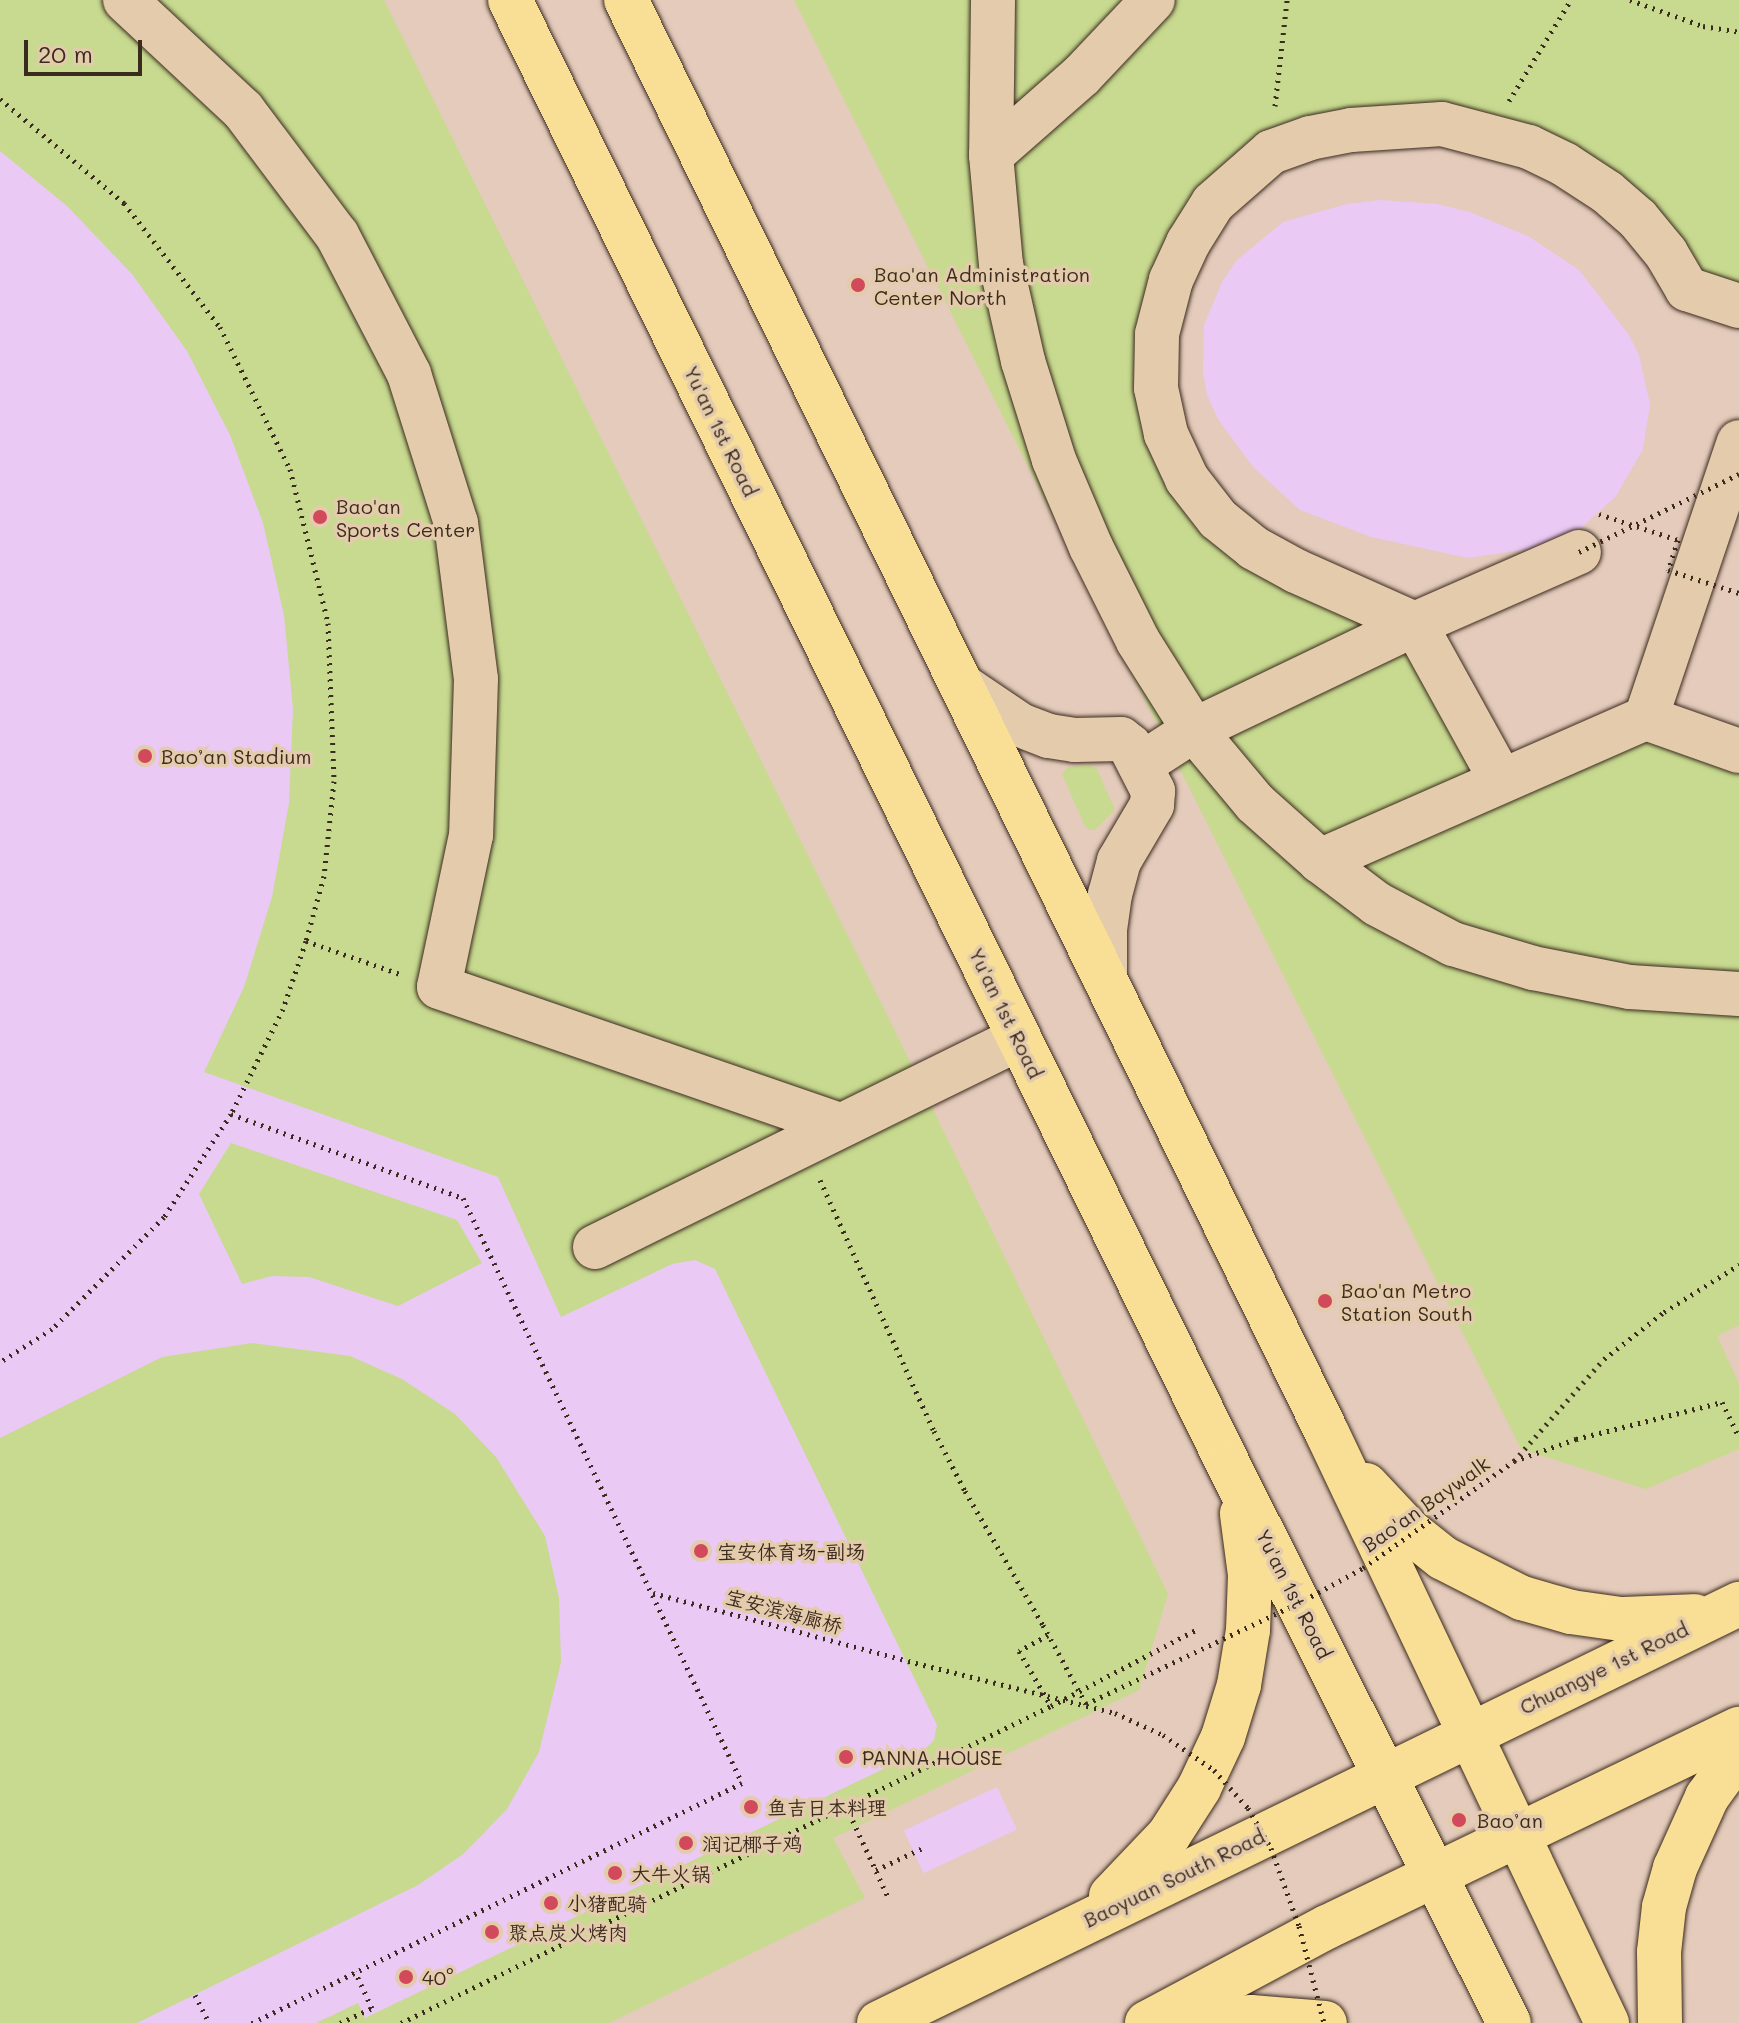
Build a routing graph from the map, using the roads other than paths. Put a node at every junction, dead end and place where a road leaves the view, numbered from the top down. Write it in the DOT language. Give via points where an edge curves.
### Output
graph roads {
  1 [pos="125,0"];
  2 [pos="510,0"];
  3 [pos="626,0"];
  4 [pos="993,0"];
  5 [pos="1153,0"];
  6 [pos="991,155"];
  7 [pos="1739,306"];
  8 [pos="1739,442"];
  9 [pos="1579,552"];
  10 [pos="1415,624"];
  11 [pos="961,685"];
  12 [pos="1646,718"];
  13 [pos="1194,730"];
  14 [pos="1739,751"];
  15 [pos="1140,765"];
  16 [pos="1501,780"];
  17 [pos="1320,861"];
  18 [pos="1105,979"];
  19 [pos="1739,994"];
  20 [pos="1019,1038"];
  21 [pos="821,1134"];
  22 [pos="595,1247"];
  23 [pos="1327,1433"];
  24 [pos="1229,1466"];
  25 [pos="1730,1608"];
  26 [pos="1739,1729"];
  27 [pos="1469,1733"];
  28 [pos="1739,1753"];
  29 [pos="1385,1774"];
  30 [pos="1516,1835"];
  31 [pos="1435,1874"];
  32 [pos="1064,1932"];
  33 [pos="879,2023"];
  34 [pos="1147,2023"];
  35 [pos="1191,2023"];
  36 [pos="1325,2023"];
  37 [pos="1509,2023"];
  38 [pos="1607,2023"];
  39 [pos="1660,2023"];
  1 -- 21 [label="street" via="243,110 337,235 414,389 456,523 476,679 471,835 439,987"];
  2 -- 20 [label="main road, Yu'an 1st Road"];
  3 -- 11 [label="main road"];
  4 -- 6 [label="street"];
  5 -- 6 [label="street" via="1082,75"];
  6 -- 13 [label="street" via="1001,264 1023,361 1054,460 1138,641"];
  7 -- 10 [label="street" via="1687,289 1638,219 1607,192 1529,147 1442,124 1310,138 1271,152 1213,203 1171,280 1157,334 1156,388 1166,434 1187,479 1218,519 1254,548"];
  8 -- 12 [label="street"];
  9 -- 10 [label="street"];
  10 -- 13 [label="street"];
  10 -- 16 [label="street"];
  11 -- 15 [label="street" via="1020,725 1049,736 1121,739"];
  11 -- 18 [label="main road"];
  12 -- 14 [label="street"];
  12 -- 16 [label="street"];
  13 -- 15 [label="street"];
  13 -- 17 [label="street" via="1255,803"];
  15 -- 18 [label="street" via="1153,791 1152,805 1116,872 1105,929"];
  16 -- 17 [label="street"];
  17 -- 19 [label="street" via="1377,904 1453,944 1533,968 1630,987"];
  18 -- 23 [label="main road"];
  20 -- 21 [label="street"];
  20 -- 24 [label="main road, Yu'an 1st Road"];
  21 -- 22 [label="street"];
  23 -- 25 [label="main road" via="1377,1500 1409,1531 1482,1581 1571,1612 1621,1619 1671,1619"];
  23 -- 27 [label="main road"];
  24 -- 29 [label="main road, Yu'an 1st Road"];
  24 -- 32 [label="main road" via="1244,1520 1250,1575 1246,1644 1223,1737 1169,1835 1133,1877"];
  25 -- 27 [label="main road, Chuangye 1st Road"];
  26 -- 30 [label="main road"];
  27 -- 29 [label="main road, Baoyuan South Road"];
  27 -- 30 [label="main road"];
  28 -- 39 [label="main road" via="1707,1797 1675,1868 1659,1952"];
  29 -- 31 [label="main road, Yu'an 1st Road"];
  29 -- 32 [label="main road, Baoyuan South Road"];
  30 -- 31 [label="main road"];
  30 -- 38 [label="main road"];
  31 -- 34 [label="main road"];
  31 -- 37 [label="main road, Yu'an 1st Road"];
  32 -- 33 [label="main road, Baoyuan South Road"];
  35 -- 36 [label="main road" via="1251,2017"];
}
